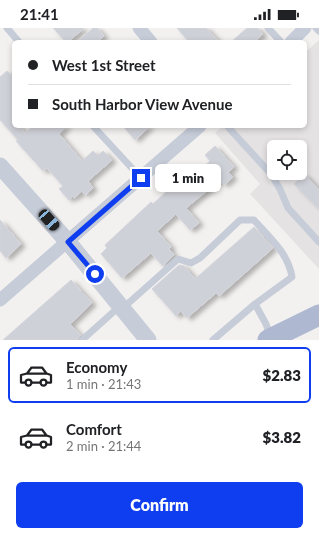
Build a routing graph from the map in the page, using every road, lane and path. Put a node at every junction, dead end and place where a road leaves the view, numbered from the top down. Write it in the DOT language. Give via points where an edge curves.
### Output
graph roads {
  1 [pos="7,28"];
  2 [pos="139,28"];
  3 [pos="268,28"];
  4 [pos="305,28"];
  5 [pos="316,28"];
  6 [pos="319,31"];
  7 [pos="17,40"];
  8 [pos="149,40"];
  9 [pos="279,40"];
  10 [pos="293,40"];
  11 [pos="95,128"];
  12 [pos="198,128"];
  13 [pos="229,128"];
  14 [pos="0,166"];
  15 [pos="141,178"];
  16 [pos="68,242"];
  17 [pos="319,242"];
  18 [pos="0,300"];
  19 [pos="254,304"];
  20 [pos="121,307"];
  21 [pos="319,315"];
  22 [pos="270,339"];
  23 [pos="82,340"];
  24 [pos="148,340"];
  25 [pos="213,340"];
  1 -- 7 [label="lane"];
  2 -- 8 [label="street"];
  3 -- 9 [label="lane"];
  4 -- 10 [label="street"];
  5 -- 6 [label="lane"];
  11 -- 15 [label="lane"];
  12 -- 15 [label="street"];
  13 -- 17 [label="lane" via="271,174 288,208"];
  14 -- 16 [label="street"];
  15 -- 16 [label="street"];
  16 -- 18 [label="street"];
  16 -- 20 [label="street"];
  19 -- 20 [label="lane" via="292,277 283,252 254,220 240,220 200,258 192,262 178,259"];
  19 -- 22 [label="lane" via="266,324"];
  19 -- 25 [label="lane"];
  20 -- 23 [label="lane"];
  20 -- 24 [label="street"];
  21 -- 22 [label="main road"];
}
